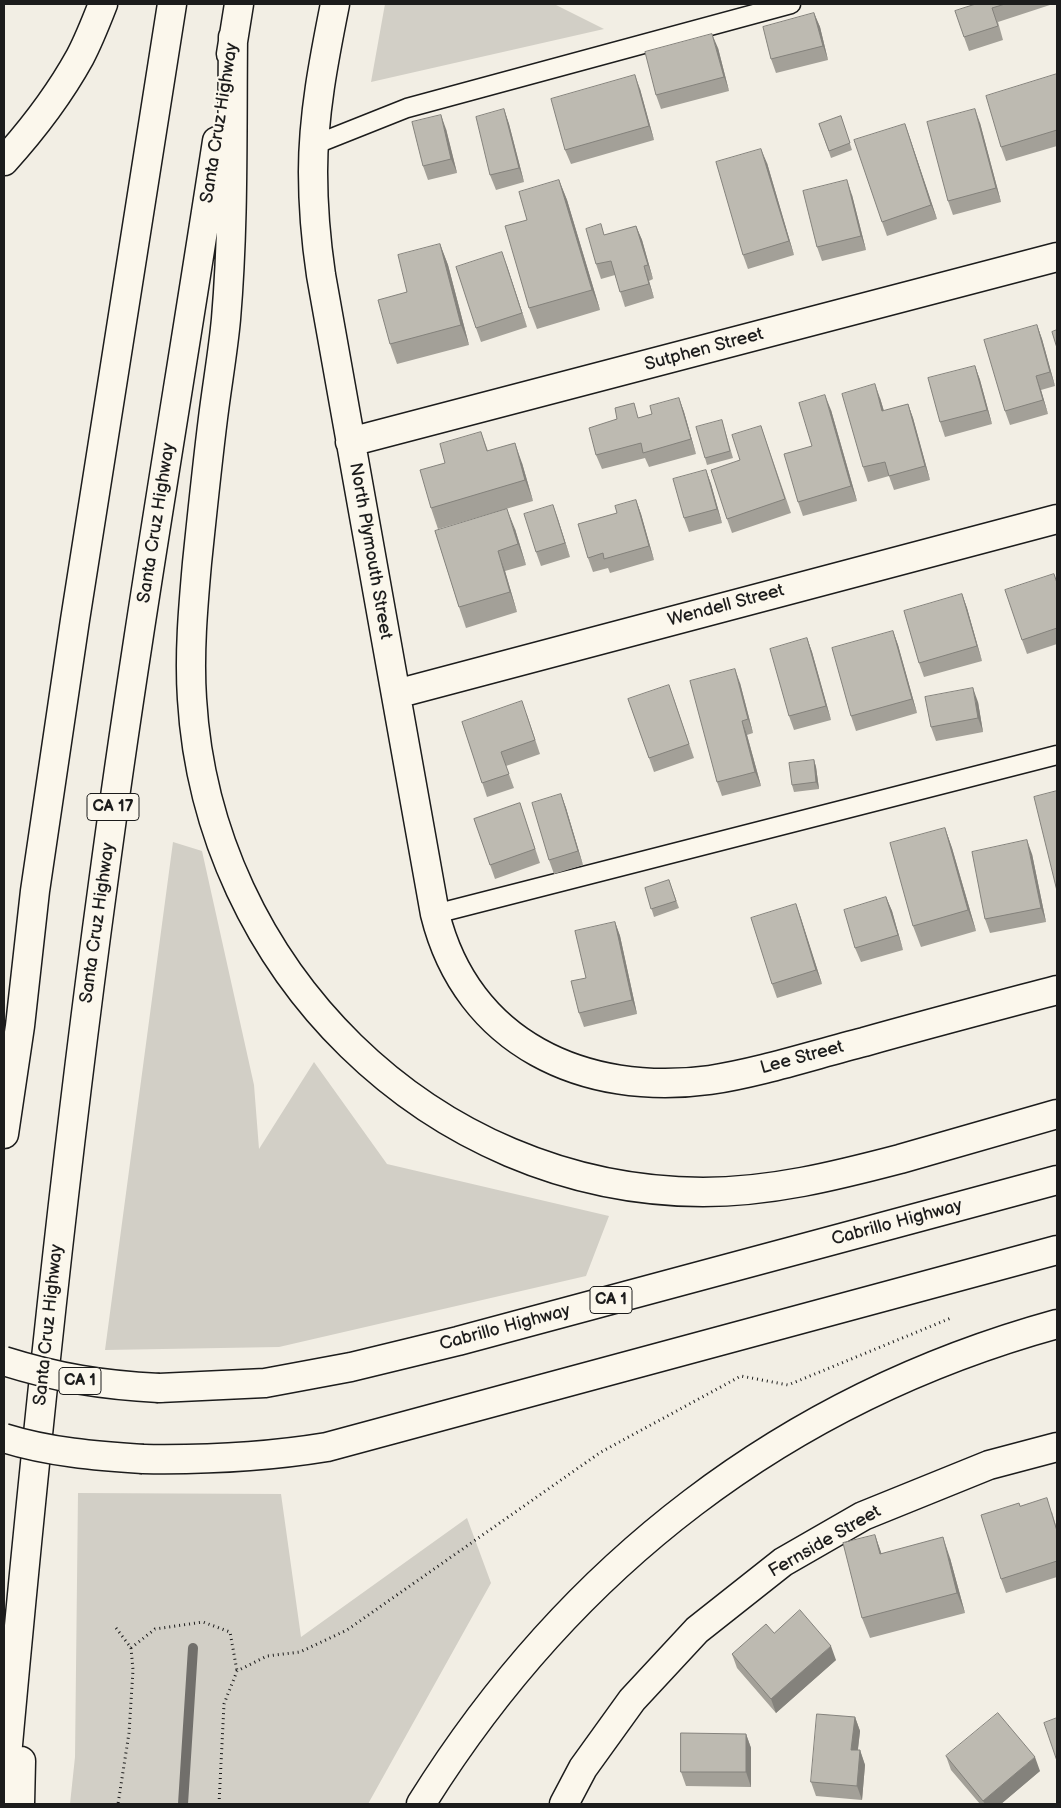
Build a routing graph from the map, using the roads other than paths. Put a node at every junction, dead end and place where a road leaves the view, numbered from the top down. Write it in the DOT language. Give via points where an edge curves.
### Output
graph roads {
  1 [pos="103,4"];
  2 [pos="172,4"];
  3 [pos="238,4"];
  4 [pos="335,4"];
  5 [pos="791,4"];
  6 [pos="233,37"];
  7 [pos="314,145"];
  8 [pos="4,161"];
  9 [pos="1057,257"];
  10 [pos="350,442"];
  11 [pos="1057,519"];
  12 [pos="396,694"];
  13 [pos="1057,755"];
  14 [pos="435,914"];
  15 [pos="1057,990"];
  16 [pos="544,1056"];
  17 [pos="1057,1114"];
  18 [pos="4,1134"];
  19 [pos="1057,1180"];
  20 [pos="1057,1250"];
  21 [pos="1057,1324"];
  22 [pos="4,1361"];
  23 [pos="4,1438"];
  24 [pos="1057,1447"];
  25 [pos="23,1581"];
  26 [pos="4,1789"];
  27 [pos="20,1804"];
  28 [pos="422,1804"];
  29 [pos="564,1804"];
  1 -- 8 [label="main road" via="81,56 64,84"];
  2 -- 18 [label="main road" via="79,592 35,891"];
  3 -- 6 [label="main road, Santa Cruz Highway / CA 17"];
  4 -- 7 [label="main road, North Plymouth Street"];
  5 -- 7 [label="lane" via="407,108"];
  6 -- 17 [label="main road" via="225,321 192,618 192,695 199,759 209,805 233,876 267,941 311,1002 336,1032 392,1082 452,1123 555,1168 591,1179 628,1185 702,1192 777,1187 850,1172"];
  6 -- 25 [label="main road, Santa Cruz Highway / CA 17" via="104,870 53,1287"];
  7 -- 10 [label="main road, North Plymouth Street" via="316,242"];
  9 -- 10 [label="main road, Sutphen Street"];
  10 -- 12 [label="main road, North Plymouth Street"];
  11 -- 12 [label="main road, Wendell Street"];
  12 -- 14 [label="main road, North Plymouth Street"];
  13 -- 14 [label="lane"];
  14 -- 16 [label="main road, North Plymouth Street" via="447,950 478,1002 518,1041"];
  15 -- 16 [label="main road, Lee Street" via="763,1069 710,1080 658,1082 603,1078"];
  19 -- 22 [label="main road, Cabrillo Highway / CA 1, bridge" via="477,1336 351,1367 265,1383 159,1388 118,1386 78,1381"];
  20 -- 23 [label="main road, bridge" via="327,1447 266,1456 143,1459 61,1451"];
  21 -- 28 [label="main road" via="909,1375 846,1405 698,1498 617,1566 544,1639 476,1722"];
  24 -- 29 [label="main road, Fernside Street" via="989,1465 863,1516 782,1562 697,1630 632,1700 582,1768"];
  25 -- 26 [label="main road, Santa Cruz Highway / CA 17"];
  25 -- 27 [label="main road"];
}
